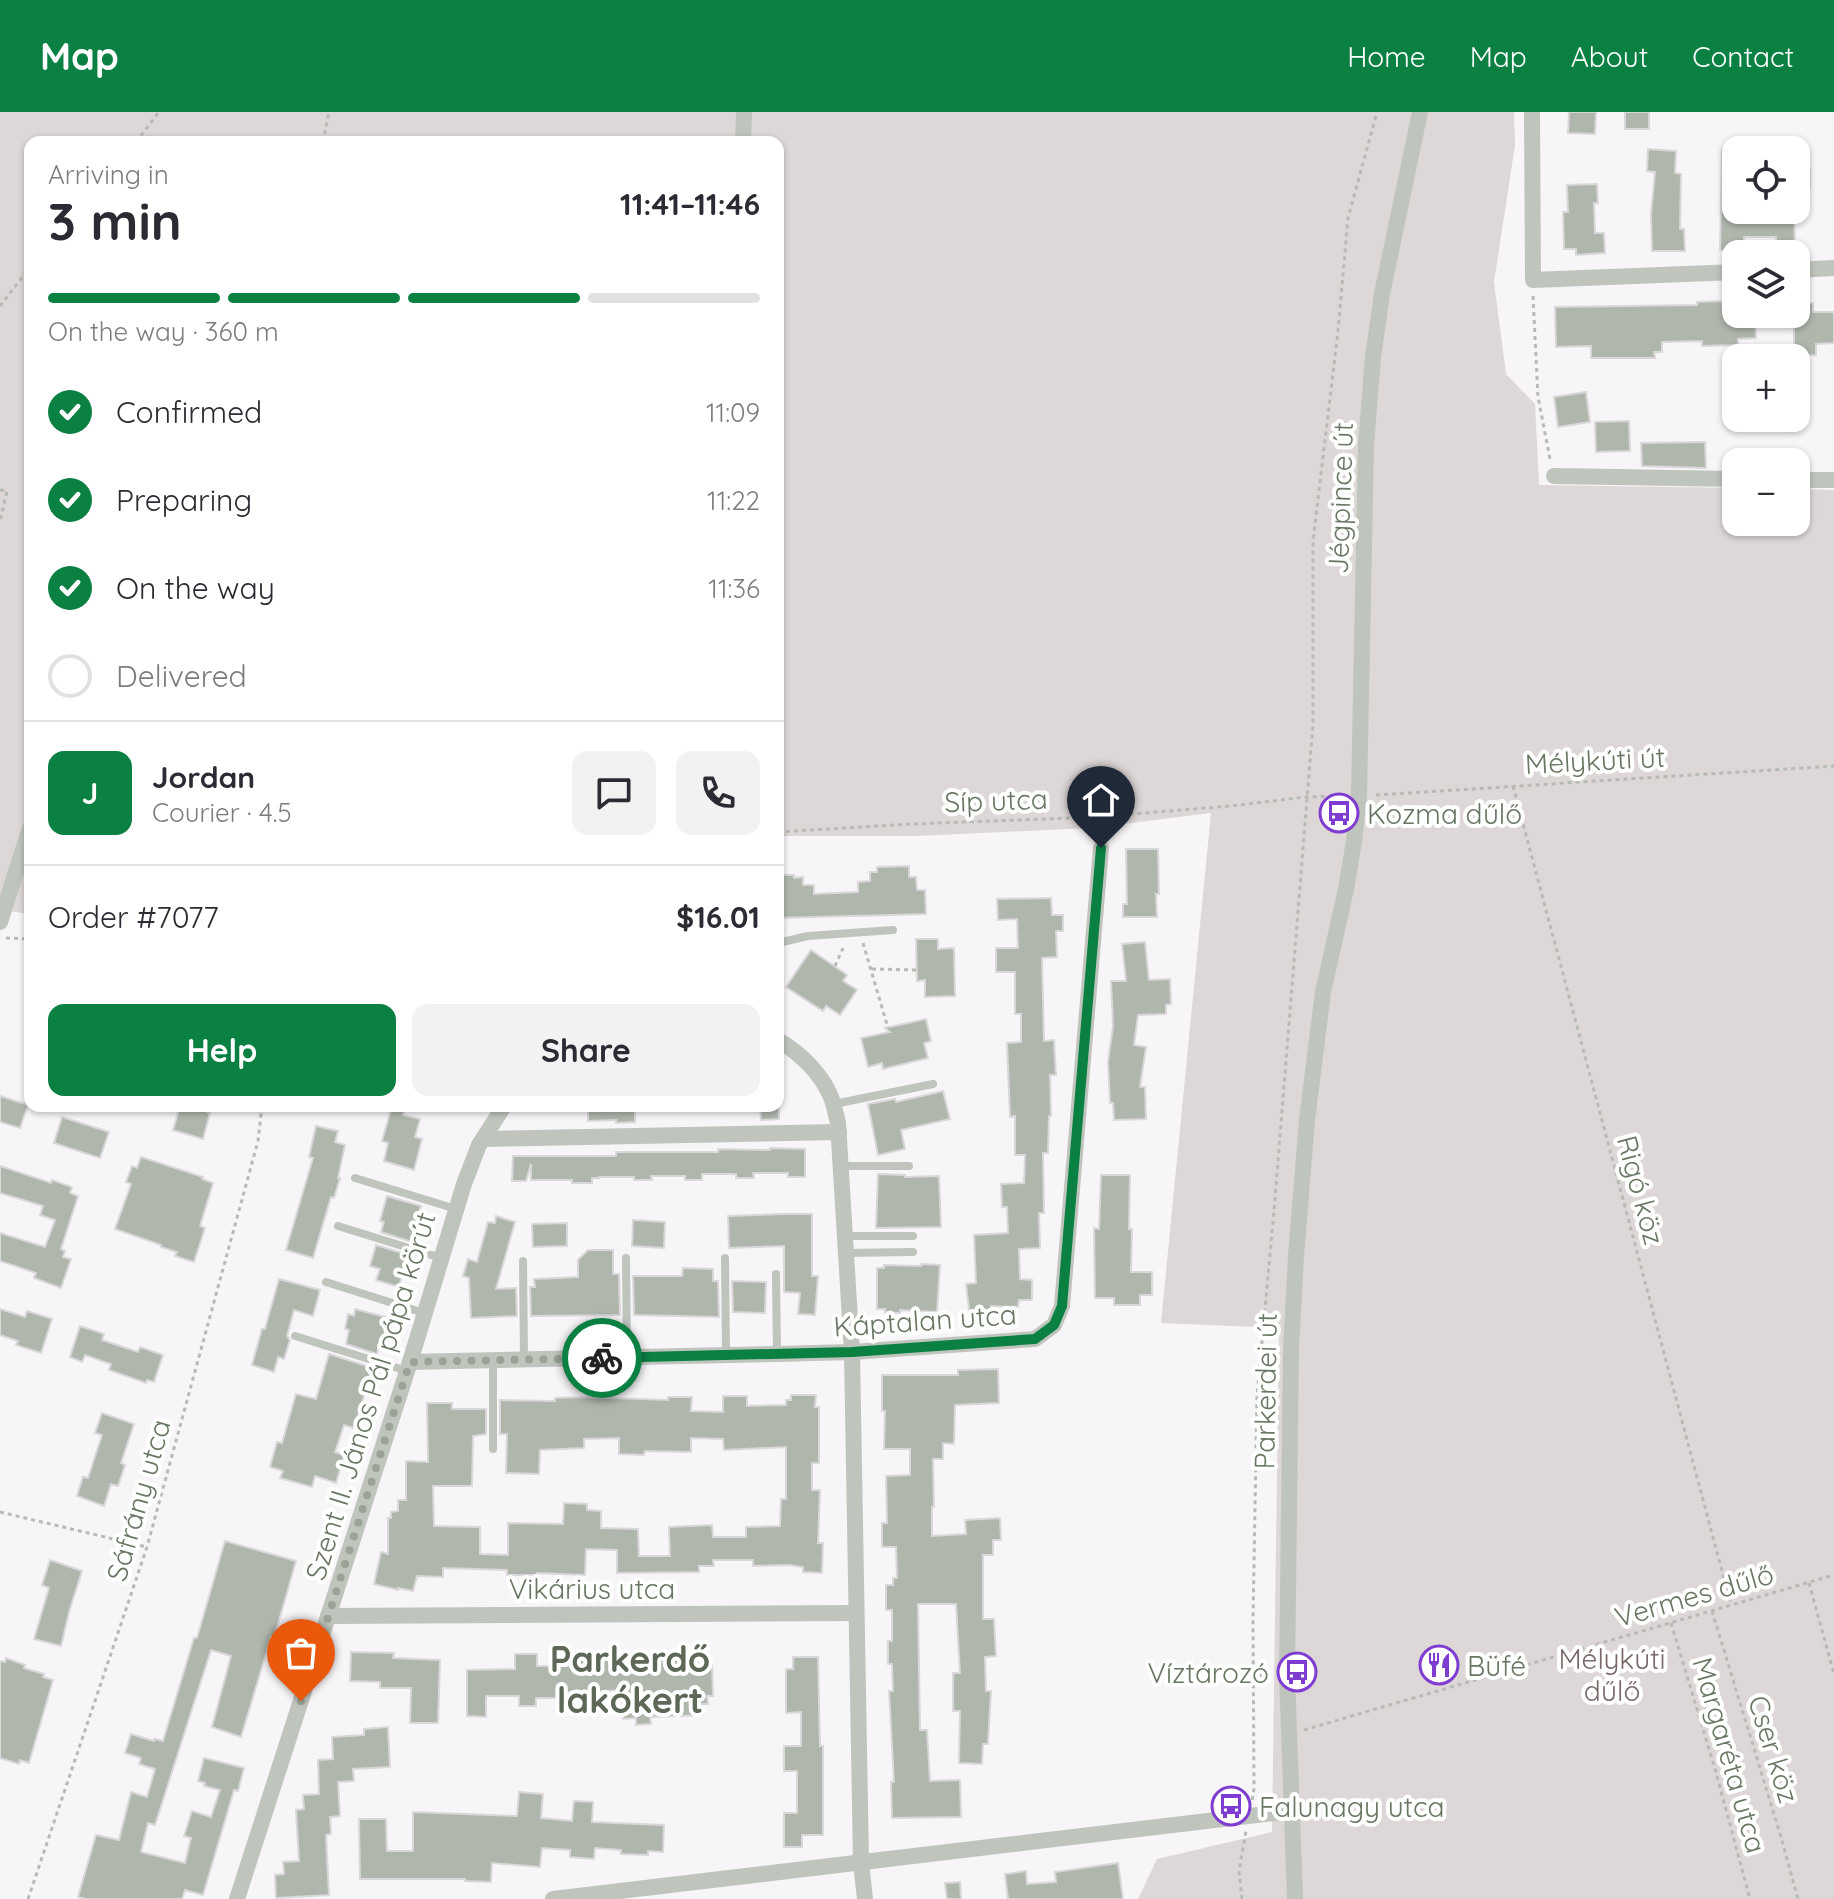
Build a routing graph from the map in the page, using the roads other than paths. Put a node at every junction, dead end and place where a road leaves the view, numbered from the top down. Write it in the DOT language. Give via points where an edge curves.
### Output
graph roads {
  1 [pos="744,112"];
  2 [pos="1420,112"];
  3 [pos="1532,112"];
  4 [pos="743,136"];
  5 [pos="1834,268"];
  6 [pos="1810,269"];
  7 [pos="1722,273"];
  8 [pos="1554,476"];
  9 [pos="1722,479"];
  10 [pos="1810,480"];
  11 [pos="1834,480"];
  12 [pos="24,847"];
  13 [pos="1101,848"];
  14 [pos="1346,889"];
  15 [pos="0,922"];
  16 [pos="893,930"];
  17 [pos="784,942"];
  18 [pos="784,1044"];
  19 [pos="933,1084"];
  20 [pos="833,1105"];
  21 [pos="500,1112"];
  22 [pos="839,1132"];
  23 [pos="483,1139"];
  24 [pos="842,1166"];
  25 [pos="909,1166"];
  26 [pos="355,1178"];
  27 [pos="456,1209"];
  28 [pos="338,1226"];
  29 [pos="913,1236"];
  30 [pos="846,1244"];
  31 [pos="913,1252"];
  32 [pos="441,1258"];
  33 [pos="626,1258"];
  34 [pos="725,1258"];
  35 [pos="523,1261"];
  36 [pos="776,1274"];
  37 [pos="326,1282"];
  38 [pos="425,1313"];
  39 [pos="295,1336"];
  40 [pos="852,1352"];
  41 [pos="777,1354"];
  42 [pos="726,1355"];
  43 [pos="627,1357"];
  44 [pos="524,1359"];
  45 [pos="493,1360"];
  46 [pos="408,1366"];
  47 [pos="493,1449"];
  48 [pos="856,1613"];
  49 [pos="328,1616"];
  50 [pos="1291,1811"];
  51 [pos="861,1863"];
  52 [pos="237,1899"];
  53 [pos="553,1899"];
  54 [pos="865,1899"];
  55 [pos="1295,1899"];
  1 -- 4 [label="street"];
  2 -- 14 [label="street, Jégpince út" via="1373,357 1366,445 1359,796"];
  3 -- 7 [label="street" via="1533,280"];
  5 -- 6 [label="street"];
  8 -- 9 [label="street"];
  10 -- 11 [label="street"];
  12 -- 15 [label="street"];
  13 -- 40 [label="street, Káptalan utca" via="1062,1306 1054,1325 1035,1339"];
  14 -- 50 [label="street, Parkerdei út" via="1323,992 1296,1256 1287,1675"];
  16 -- 17 [label="lane"];
  18 -- 20 [label="street" via="817,1073"];
  19 -- 20 [label="lane"];
  20 -- 22 [label="street"];
  21 -- 23 [label="street, Szent II. János Pál pápa körút"];
  22 -- 23 [label="street"];
  22 -- 24 [label="street"];
  23 -- 27 [label="street, Szent II. János Pál pápa körút"];
  24 -- 25 [label="lane"];
  24 -- 30 [label="street"];
  26 -- 27 [label="lane"];
  27 -- 32 [label="street, Szent II. János Pál pápa körút"];
  28 -- 32 [label="lane"];
  29 -- 30 [label="lane"];
  30 -- 31 [label="lane"];
  30 -- 40 [label="street"];
  32 -- 38 [label="street, Szent II. János Pál pápa körút"];
  33 -- 43 [label="lane"];
  34 -- 42 [label="lane"];
  35 -- 44 [label="lane"];
  36 -- 41 [label="lane"];
  37 -- 38 [label="lane"];
  38 -- 46 [label="street, Szent II. János Pál pápa körút"];
  39 -- 46 [label="lane"];
  40 -- 41 [label="street, Káptalan utca"];
  40 -- 48 [label="street"];
  41 -- 42 [label="street, Káptalan utca"];
  42 -- 43 [label="street, Káptalan utca"];
  43 -- 44 [label="street, Káptalan utca"];
  44 -- 45 [label="street, Káptalan utca"];
  45 -- 46 [label="street, Káptalan utca"];
  45 -- 47 [label="lane"];
  46 -- 49 [label="street, Szent II. János Pál pápa körút"];
  48 -- 49 [label="street, Vikárius utca"];
  48 -- 51 [label="street"];
  49 -- 52 [label="street, Szent II. János Pál pápa körút"];
  50 -- 51 [label="street"];
  50 -- 55 [label="street, Parkerdei út"];
  51 -- 53 [label="street"];
  51 -- 54 [label="street"];
}
